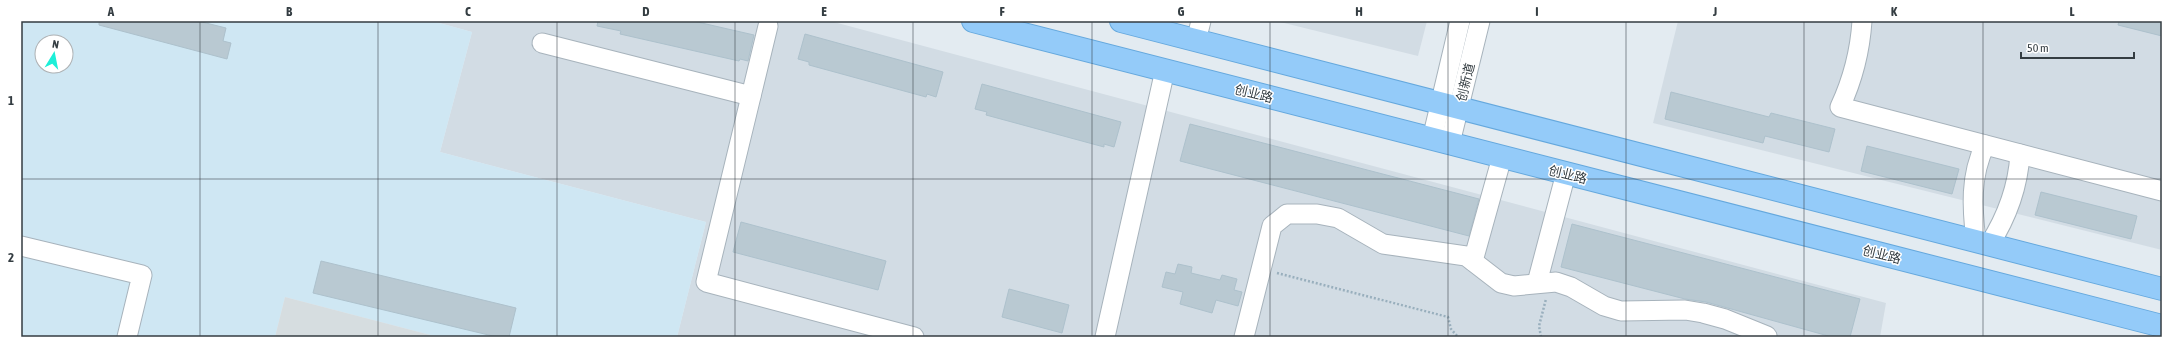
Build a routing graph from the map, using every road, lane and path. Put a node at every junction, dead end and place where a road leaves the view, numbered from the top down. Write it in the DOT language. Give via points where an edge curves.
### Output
graph roads {
  1 [pos="974,21"];
  2 [pos="1121,21"];
  3 [pos="1460,21"];
  4 [pos="1480,21"];
  5 [pos="1862,21"];
  6 [pos="768,26"];
  7 [pos="1199,31"];
  8 [pos="542,43"];
  9 [pos="1165,70"];
  10 [pos="751,96"];
  11 [pos="1449,106"];
  12 [pos="1441,141"];
  13 [pos="1985,145"];
  14 [pos="2020,154"];
  15 [pos="1502,157"];
  16 [pos="1566,173"];
  17 [pos="2162,191"];
  18 [pos="1982,243"];
  19 [pos="21,246"];
  20 [pos="1473,261"];
  21 [pos="1261,269"];
  22 [pos="1544,282"];
  23 [pos="2162,289"];
  24 [pos="2162,326"];
  25 [pos="1767,336"];
  26 [pos="127,337"];
  27 [pos="914,337"];
  28 [pos="1105,337"];
  29 [pos="1244,337"];
  30 [pos="1458,337"];
  31 [pos="1541,337"];
  1 -- 9 [label="main road, 创业路"];
  2 -- 7 [label="main road"];
  3 -- 11 [label="street, 创新道"];
  4 -- 11 [label="street, 创新道"];
  5 -- 13 [label="street" via="1857,62 1851,84 1840,107"];
  6 -- 10 [label="street"];
  7 -- 11 [label="main road"];
  8 -- 10 [label="street"];
  9 -- 12 [label="main road, 创业路"];
  9 -- 28 [label="street"];
  10 -- 27 [label="street" via="706,282"];
  11 -- 12 [label="street, 创新道"];
  11 -- 18 [label="main road"];
  12 -- 15 [label="main road, 创业路"];
  13 -- 14 [label="street"];
  13 -- 18 [label="street" via="1975,169 1973,188"];
  14 -- 17 [label="street"];
  14 -- 18 [label="street" via="2013,195 2000,229"];
  15 -- 16 [label="main road, 创业路"];
  15 -- 20 [label="street"];
  16 -- 22 [label="street"];
  16 -- 24 [label="main road, 创业路"];
  18 -- 23 [label="main road"];
  19 -- 26 [label="street" via="142,275"];
  20 -- 21 [label="street" via="1454,253 1383,244 1338,218 1318,214 1287,214 1272,226"];
  20 -- 22 [label="street" via="1501,283 1514,286"];
  21 -- 29 [label="street"];
  21 -- 30 [label="path" via="1448,317 1451,329"];
  22 -- 25 [label="street" via="1571,287 1604,306 1621,310 1685,310 1703,313"];
  22 -- 31 [label="path" via="1539,326"];
}
